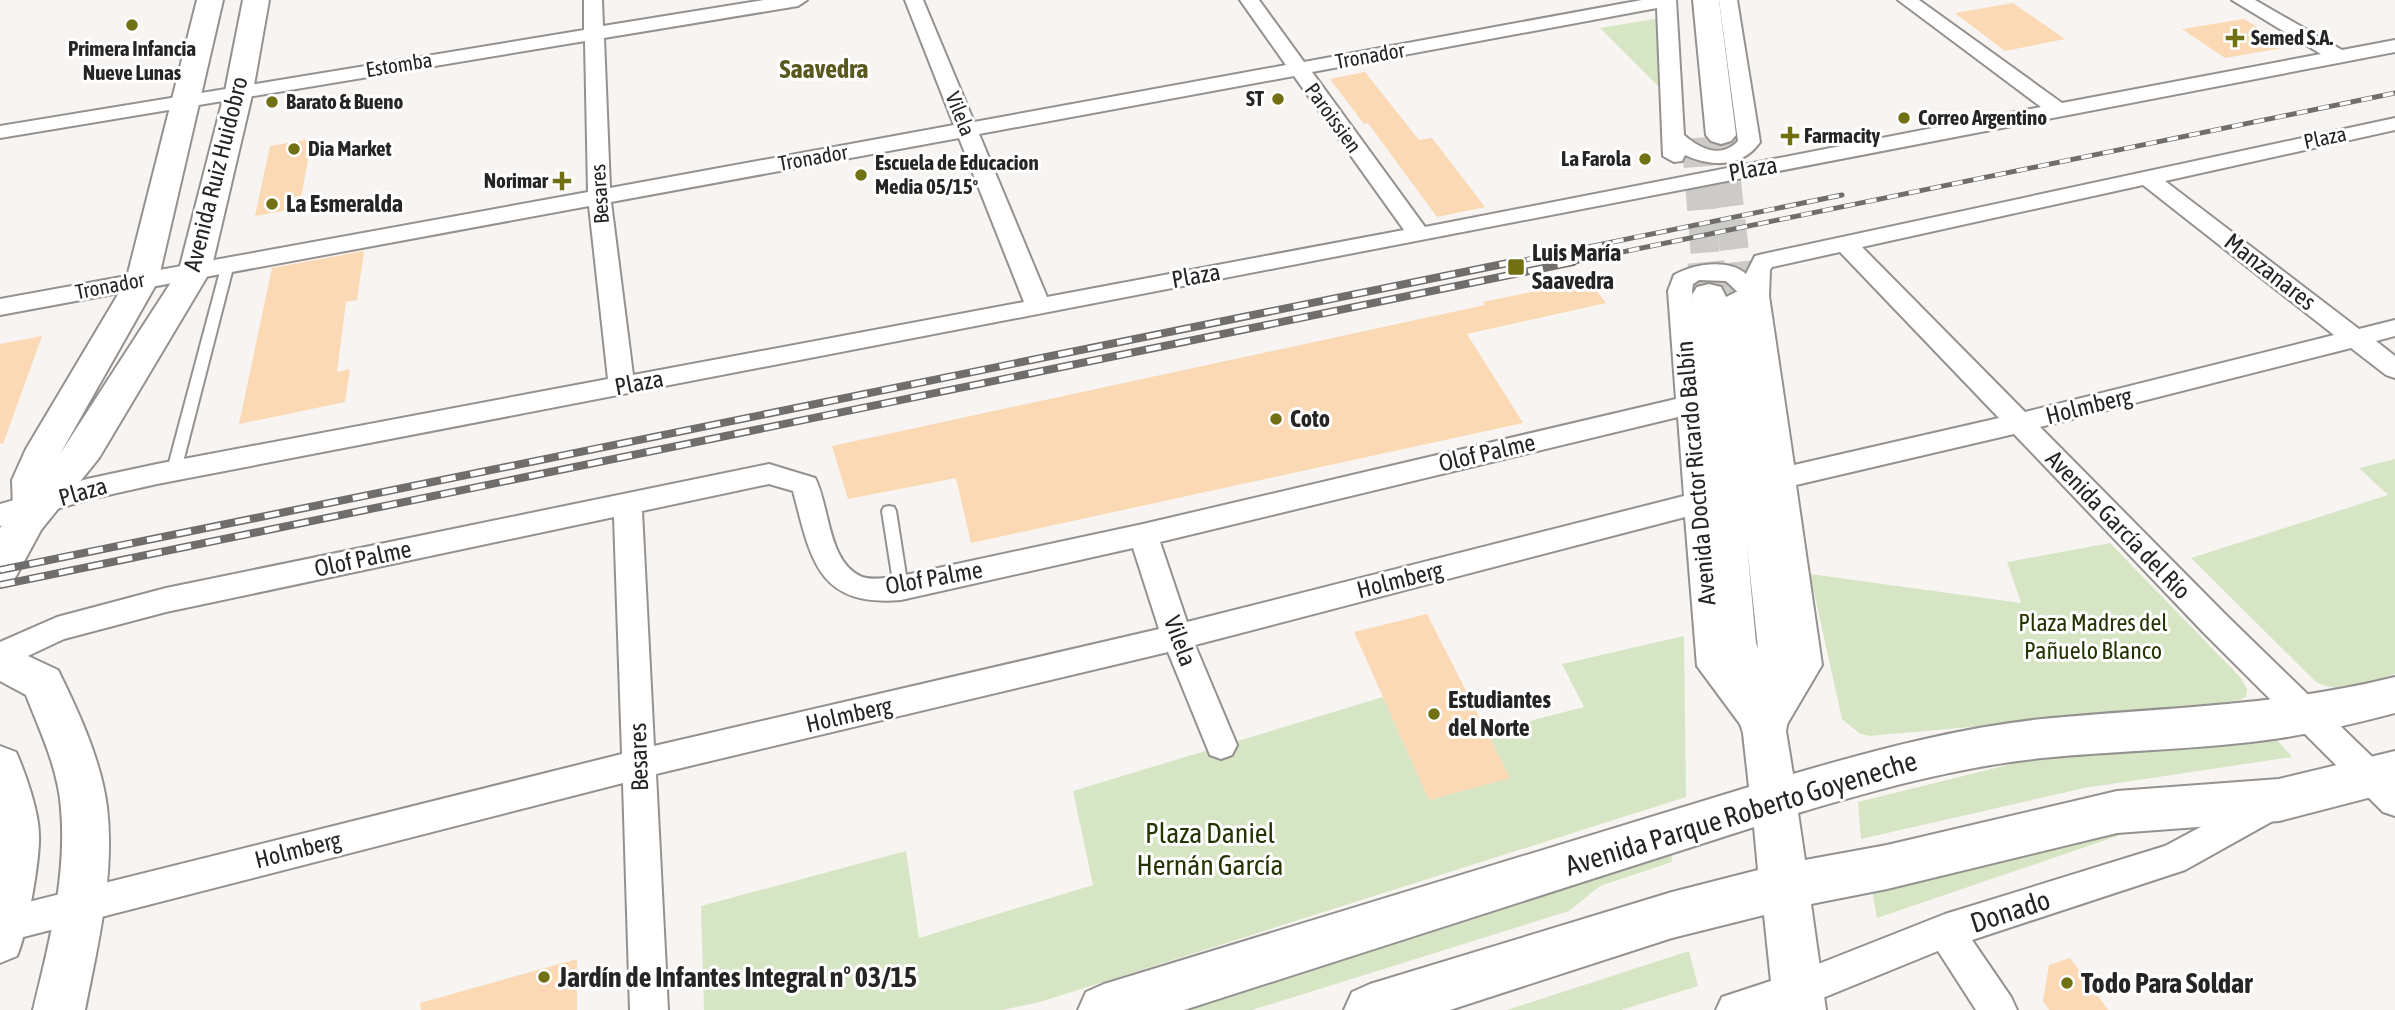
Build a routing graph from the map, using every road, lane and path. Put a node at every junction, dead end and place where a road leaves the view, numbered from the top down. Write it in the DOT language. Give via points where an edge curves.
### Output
graph roads {
  1 [pos="210,0"];
  2 [pos="257,0"];
  3 [pos="593,0"];
  4 [pos="799,0"];
  5 [pos="914,0"];
  6 [pos="1250,0"];
  7 [pos="1576,0"];
  8 [pos="1672,0"];
  9 [pos="1706,0"];
  10 [pos="1728,0"];
  11 [pos="1907,0"];
  12 [pos="2241,0"];
  13 [pos="1592,15"];
  14 [pos="594,33"];
  15 [pos="2395,46"];
  16 [pos="2340,57"];
  17 [pos="1297,69"];
  18 [pos="239,92"];
  19 [pos="186,101"];
  20 [pos="2060,112"];
  21 [pos="2395,124"];
  22 [pos="967,130"];
  23 [pos="0,132"];
  24 [pos="1697,135"];
  25 [pos="1749,142"];
  26 [pos="1792,162"];
  27 [pos="2144,176"];
  28 [pos="1674,183"];
  29 [pos="599,198"];
  30 [pos="1419,235"];
  31 [pos="1846,244"];
  32 [pos="212,267"];
  33 [pos="142,281"];
  34 [pos="1735,298"];
  35 [pos="1038,305"];
  36 [pos="0,307"];
  37 [pos="2395,328"];
  38 [pos="2357,340"];
  39 [pos="2395,369"];
  40 [pos="622,386"];
  41 [pos="1690,405"];
  42 [pos="2020,424"];
  43 [pos="174,470"];
  44 [pos="1782,478"];
  45 [pos="628,503"];
  46 [pos="1698,503"];
  47 [pos="890,511"];
  48 [pos="16,512"];
  49 [pos="1143,535"];
  50 [pos="0,569"];
  51 [pos="901,588"];
  52 [pos="1177,637"];
  53 [pos="0,658"];
  54 [pos="2395,695"];
  55 [pos="2309,717"];
  56 [pos="1765,733"];
  57 [pos="1221,746"];
  58 [pos="639,764"];
  59 [pos="0,766"];
  60 [pos="2387,783"];
  61 [pos="2279,800"];
  62 [pos="1775,801"];
  63 [pos="1786,886"];
  64 [pos="82,905"];
  65 [pos="1,930"];
  66 [pos="1945,931"];
  67 [pos="1799,1000"];
  68 [pos="60,1010"];
  69 [pos="649,1010"];
  70 [pos="1104,1010"];
  71 [pos="1370,1010"];
  72 [pos="1735,1010"];
  73 [pos="1998,1010"];
  1 -- 19 [label="main road, Avenida Ruiz Huidobro"];
  2 -- 18 [label="main road, Avenida Ruiz Huidobro"];
  3 -- 14 [label="street, Besares"];
  4 -- 14 [label="street, Estomba"];
  5 -- 22 [label="street, Vilela"];
  6 -- 17 [label="street, Paroissien"];
  7 -- 13 [label="street"];
  8 -- 13 [label="street, Tronador"];
  8 -- 24 [label="main road"];
  9 -- 24 [label="main road"];
  10 -- 25 [label="street"];
  11 -- 20 [label="street"];
  12 -- 16 [label="street"];
  13 -- 17 [label="street, Tronador"];
  14 -- 18 [label="street, Estomba"];
  14 -- 29 [label="street, Besares"];
  15 -- 16 [label="street, Plaza"];
  16 -- 20 [label="street, Plaza"];
  17 -- 22 [label="street, Tronador"];
  17 -- 30 [label="street, Paroissien"];
  18 -- 19 [label="street, Estomba"];
  18 -- 32 [label="main road, Avenida Ruiz Huidobro"];
  19 -- 23 [label="street, Estomba"];
  19 -- 33 [label="main road, Avenida Ruiz Huidobro"];
  20 -- 26 [label="street, Plaza"];
  21 -- 27 [label="street, Plaza"];
  22 -- 29 [label="street, Tronador"];
  22 -- 35 [label="street, Vilela"];
  24 -- 25 [label="street" via="1683,146 1713,158 1731,157"];
  24 -- 28 [label="street"];
  25 -- 26 [label="street" via="1763,154"];
  26 -- 28 [label="street, Plaza"];
  27 -- 31 [label="street, Plaza"];
  27 -- 38 [label="street, Manzanares"];
  28 -- 30 [label="street, Plaza"];
  29 -- 32 [label="street, Tronador"];
  29 -- 40 [label="street, Besares"];
  30 -- 35 [label="street, Plaza"];
  31 -- 34 [label="street, Plaza" via="1763,261"];
  31 -- 42 [label="street, Avenida García del Río"];
  32 -- 33 [label="street, Tronador"];
  32 -- 43 [label="lane"];
  32 -- 48 [label="main road, Avenida Ruiz Huidobro" via="71,470"];
  33 -- 36 [label="street, Tronador"];
  33 -- 48 [label="main road, Avenida Ruiz Huidobro" via="39,459"];
  34 -- 41 [label="street, Avenida Doctor Ricardo Balbín" via="1733,275 1694,273 1682,280"];
  34 -- 44 [label="street"];
  34 -- 56 [label="main road" via="1779,651"];
  35 -- 40 [label="street, Plaza"];
  37 -- 38 [label="street, Holmberg"];
  38 -- 39 [label="street, Manzanares"];
  38 -- 42 [label="street, Holmberg"];
  40 -- 43 [label="street, Plaza"];
  41 -- 46 [label="street, Avenida Doctor Ricardo Balbín"];
  41 -- 49 [label="street, Olof Palme"];
  42 -- 44 [label="street, Holmberg"];
  42 -- 55 [label="street, Avenida García del Río"];
  43 -- 48 [label="street, Plaza" via="87,489"];
  44 -- 56 [label="street" via="1807,665"];
  45 -- 51 [label="street, Olof Palme" via="769,474 787,477 805,485 832,571 862,589"];
  45 -- 53 [label="street, Olof Palme" via="166,600 57,629"];
  45 -- 58 [label="street, Besares"];
  46 -- 52 [label="street, Holmberg"];
  46 -- 56 [label="street, Avenida Doctor Ricardo Balbín" via="1713,666"];
  47 -- 51 [label="lane"];
  48 -- 50 [label="main road, Avenida Ruiz Huidobro" via="15,534"];
  49 -- 51 [label="street, Olof Palme"];
  49 -- 52 [label="street, Vilela"];
  52 -- 57 [label="street, Vilela"];
  52 -- 58 [label="street, Holmberg"];
  53 -- 64 [label="main road" via="43,683 74,760 84,808"];
  54 -- 55 [label="main road, Avenida Parque Roberto Goyeneche"];
  55 -- 60 [label="street, Avenida García del Río"];
  55 -- 62 [label="main road, Avenida Parque Roberto Goyeneche" via="1990,744 1923,758"];
  56 -- 62 [label="main road, Avenida Doctor Ricardo Balbín"];
  58 -- 64 [label="street, Holmberg"];
  58 -- 69 [label="street, Besares"];
  59 -- 65 [label="main road" via="16,834"];
  60 -- 61 [label="main road"];
  61 -- 63 [label="main road" via="2117,811 1887,867"];
  61 -- 66 [label="street, Donado" via="2173,859"];
  62 -- 63 [label="main road, Avenida Doctor Ricardo Balbín"];
  62 -- 70 [label="main road, Avenida Parque Roberto Goyeneche"];
  63 -- 67 [label="main road, Avenida Doctor Ricardo Balbín"];
  63 -- 71 [label="main road" via="1672,915"];
  64 -- 65 [label="street, Holmberg"];
  64 -- 68 [label="main road"];
  66 -- 67 [label="street, Donado"];
  66 -- 73 [label="street"];
  67 -- 72 [label="street, Donado"];
}
